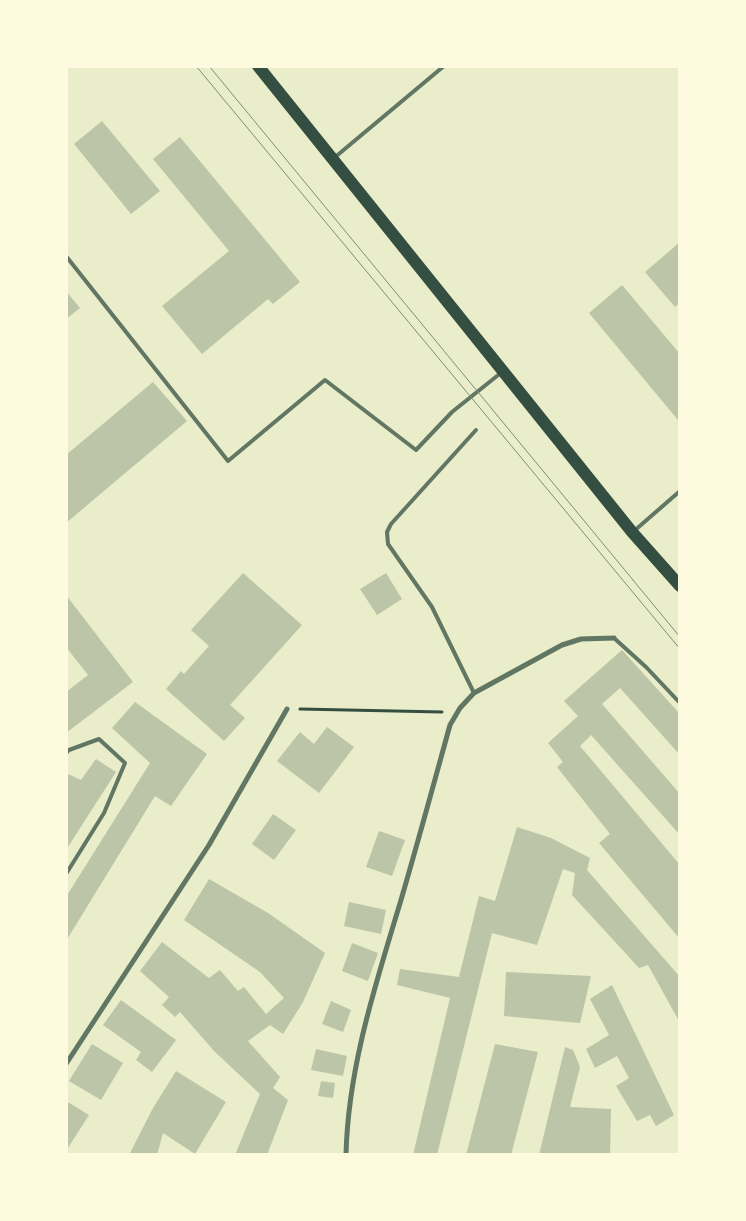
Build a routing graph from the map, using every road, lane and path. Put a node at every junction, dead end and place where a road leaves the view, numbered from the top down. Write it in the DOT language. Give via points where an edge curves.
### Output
graph roads {
  1 [pos="258,66"];
  2 [pos="444,66"];
  3 [pos="334,158"];
  4 [pos="66,256"];
  5 [pos="504,371"];
  6 [pos="476,430"];
  7 [pos="680,491"];
  8 [pos="632,532"];
  9 [pos="680,586"];
  10 [pos="614,638"];
  11 [pos="474,693"];
  12 [pos="680,703"];
  13 [pos="287,709"];
  14 [pos="457,713"];
  15 [pos="66,753"];
  16 [pos="66,874"];
  17 [pos="66,1064"];
  18 [pos="346,1155"];
  1 -- 3 [label="main road"];
  2 -- 3 [label="lane"];
  3 -- 5 [label="main road"];
  4 -- 5 [label="lane" via="228,461 324,380 416,450 452,412"];
  5 -- 8 [label="main road"];
  6 -- 11 [label="lane" via="390,524 387,532 388,544 432,607"];
  7 -- 8 [label="lane"];
  8 -- 9 [label="main road"];
  10 -- 11 [label="street" via="581,639 562,645"];
  10 -- 12 [label="lane"];
  11 -- 14 [label="street"];
  13 -- 14 [label="path"];
  13 -- 17 [label="street" via="209,845"];
  14 -- 18 [label="street" via="450,725 365,1020 346,1126"];
  15 -- 16 [label="lane" via="98,739 125,763 104,813"];
}
